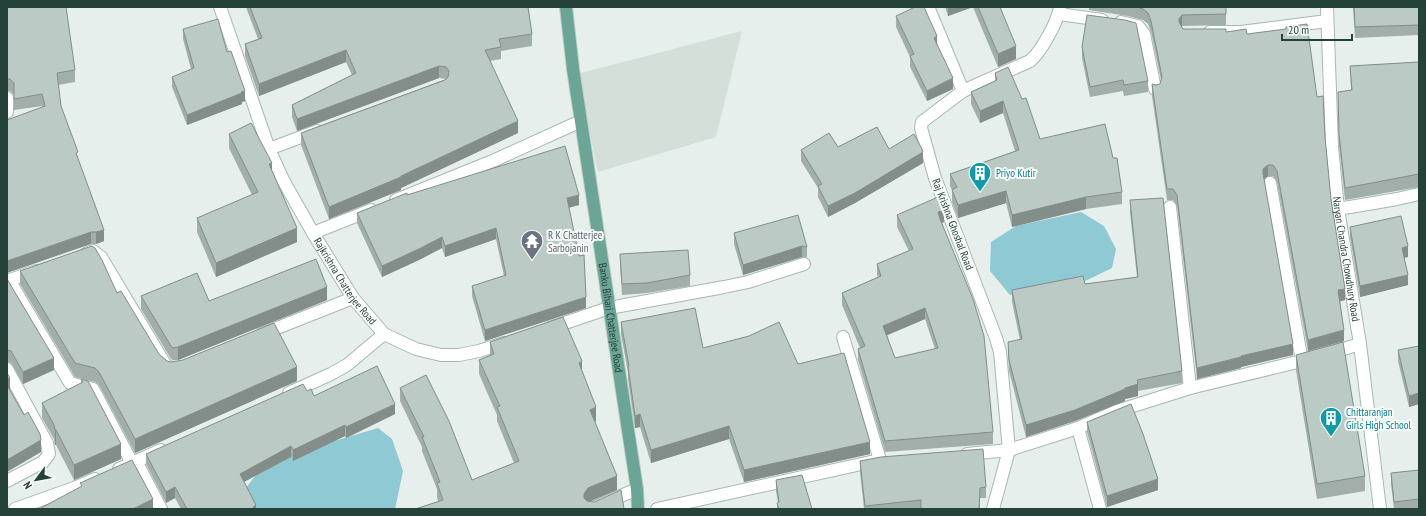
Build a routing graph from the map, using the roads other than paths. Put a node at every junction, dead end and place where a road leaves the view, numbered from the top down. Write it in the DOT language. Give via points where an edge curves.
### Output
graph roads {
  1 [pos="220,7"];
  2 [pos="566,7"];
  3 [pos="1327,7"];
  4 [pos="929,9"];
  5 [pos="1060,11"];
  6 [pos="1327,20"];
  7 [pos="1201,32"];
  8 [pos="1155,89"];
  9 [pos="963,91"];
  10 [pos="7,98"];
  11 [pos="7,112"];
  12 [pos="581,121"];
  13 [pos="326,127"];
  14 [pos="269,149"];
  15 [pos="1270,183"];
  16 [pos="1419,194"];
  17 [pos="1170,207"];
  18 [pos="1338,209"];
  19 [pos="313,233"];
  20 [pos="72,258"];
  21 [pos="804,264"];
  22 [pos="44,268"];
  23 [pos="8,281"];
  24 [pos="353,298"];
  25 [pos="609,308"];
  26 [pos="537,332"];
  27 [pos="384,334"];
  28 [pos="843,337"];
  29 [pos="253,338"];
  30 [pos="515,339"];
  31 [pos="1360,344"];
  32 [pos="1302,361"];
  33 [pos="180,367"];
  34 [pos="7,369"];
  35 [pos="1190,388"];
  36 [pos="277,398"];
  37 [pos="1078,428"];
  38 [pos="172,445"];
  39 [pos="1009,450"];
  40 [pos="956,454"];
  41 [pos="895,459"];
  42 [pos="880,460"];
  43 [pos="134,462"];
  44 [pos="7,481"];
  45 [pos="637,489"];
  46 [pos="15,509"];
  47 [pos="161,509"];
  48 [pos="591,509"];
  49 [pos="638,509"];
  50 [pos="657,509"];
  51 [pos="993,509"];
  52 [pos="1100,509"];
  53 [pos="1380,509"];
  1 -- 14 [label="street, Rajkrishna Chatterjee Road"];
  2 -- 12 [label="main road, Banku Bihari Chatterjee Road"];
  3 -- 6 [label="street, Naryan Chandra Chowdhury Road"];
  4 -- 9 [label="street"];
  5 -- 8 [label="street" via="1128,22 1141,28"];
  5 -- 9 [label="street, Raj Krishna Ghoshal Road" via="1040,50 1030,61"];
  6 -- 7 [label="street" via="1241,32"];
  6 -- 18 [label="street, Naryan Chandra Chowdhury Road" via="1332,147"];
  9 -- 39 [label="street, Raj Krishna Ghoshal Road" via="927,117 921,128 935,178 996,338"];
  10 -- 11 [label="street"];
  12 -- 19 [label="street" via="495,160"];
  12 -- 25 [label="main road, Banku Bihari Chatterjee Road"];
  13 -- 14 [label="street"];
  14 -- 19 [label="street, Rajkrishna Chatterjee Road"];
  15 -- 32 [label="street"];
  16 -- 18 [label="street"];
  17 -- 35 [label="street"];
  18 -- 31 [label="street, Naryan Chandra Chowdhury Road"];
  19 -- 24 [label="street, Rajkrishna Chatterjee Road"];
  20 -- 33 [label="street" via="93,251 101,257 165,364 171,368"];
  21 -- 25 [label="street" via="748,282"];
  22 -- 23 [label="street"];
  23 -- 43 [label="street" via="70,383 94,389"];
  24 -- 27 [label="street, Rajkrishna Chatterjee Road"];
  24 -- 29 [label="street"];
  25 -- 26 [label="street"];
  25 -- 45 [label="main road, Banku Bihari Chatterjee Road"];
  27 -- 30 [label="street, Rajkrishna Chatterjee Road" via="416,349 441,355 479,351"];
  27 -- 36 [label="street" via="347,365"];
  28 -- 42 [label="street"];
  31 -- 32 [label="street"];
  31 -- 53 [label="street, Naryan Chandra Chowdhury Road"];
  32 -- 35 [label="street"];
  34 -- 44 [label="street" via="47,443 49,454 43,462"];
  35 -- 37 [label="street" via="1118,411"];
  37 -- 39 [label="street"];
  37 -- 52 [label="street"];
  38 -- 43 [label="street"];
  39 -- 40 [label="street"];
  39 -- 51 [label="street, Raj Krishna Ghoshal Road"];
  41 -- 42 [label="street"];
  42 -- 50 [label="street"];
  43 -- 46 [label="street" via="74,488"];
  43 -- 47 [label="street"];
  45 -- 48 [label="street"];
  45 -- 49 [label="main road, Banku Bihari Chatterjee Road"];
}
